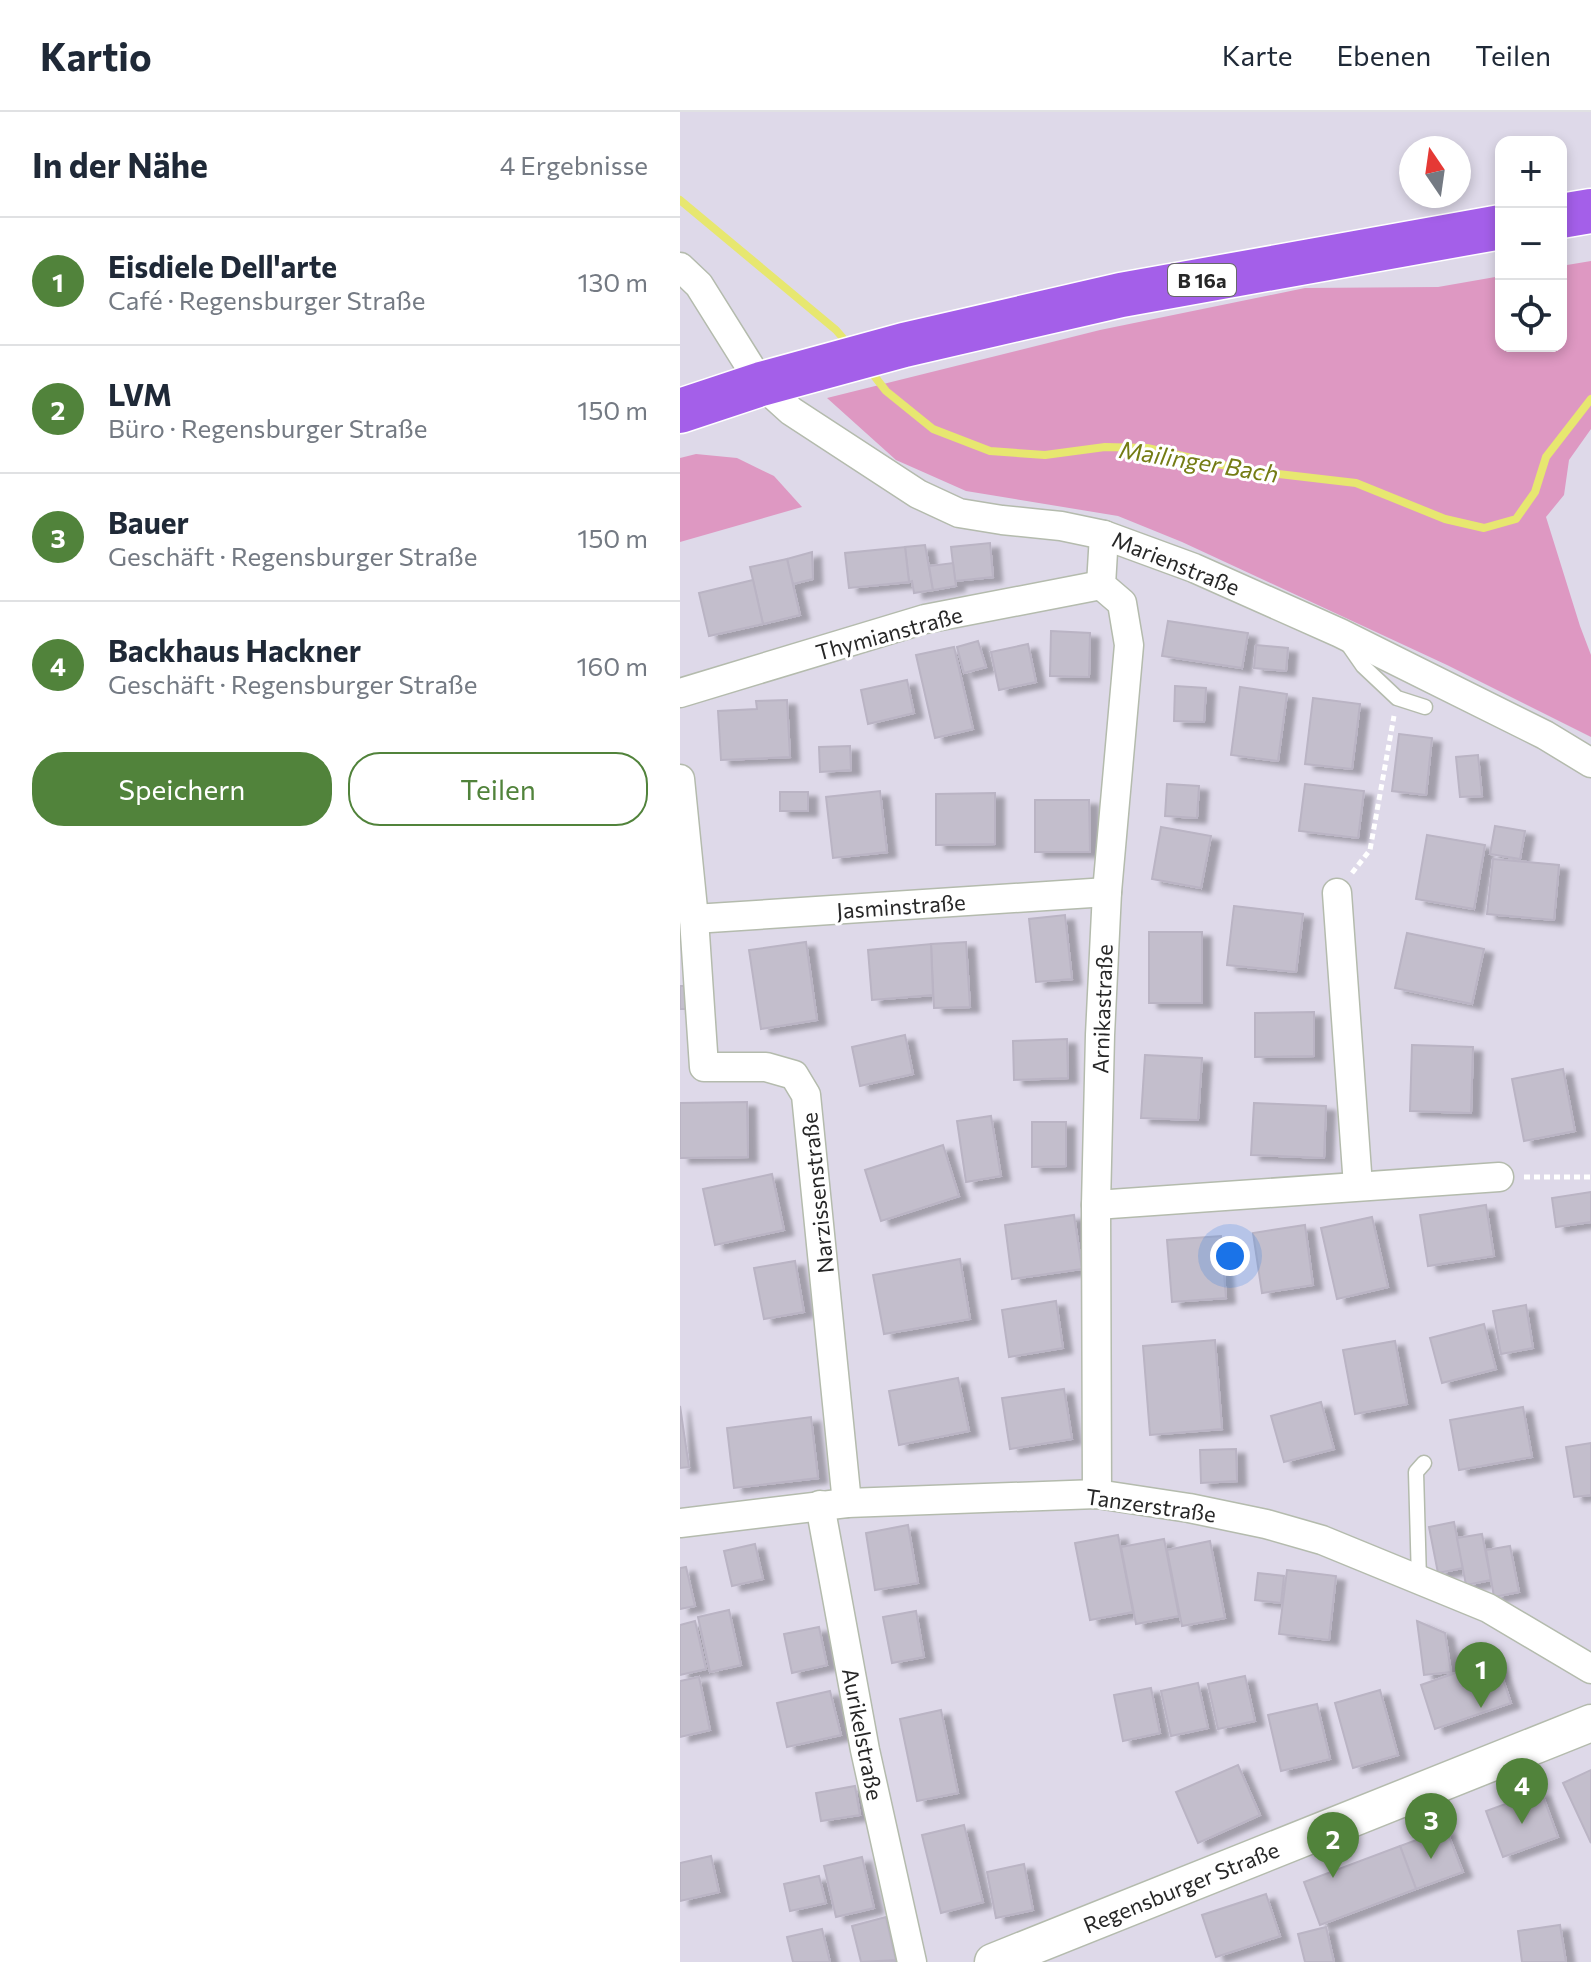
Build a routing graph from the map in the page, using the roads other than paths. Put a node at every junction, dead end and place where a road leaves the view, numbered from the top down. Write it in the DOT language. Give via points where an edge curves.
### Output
graph roads {
  1 [pos="1591,211"];
  2 [pos="1567,215"];
  3 [pos="1495,228"];
  4 [pos="680,267"];
  5 [pos="761,384"];
  6 [pos="680,411"];
  7 [pos="1104,535"];
  8 [pos="1101,585"];
  9 [pos="1340,633"];
  10 [pos="680,693"];
  11 [pos="1425,707"];
  12 [pos="1591,763"];
  13 [pos="680,779"];
  14 [pos="1107,892"];
  15 [pos="1337,893"];
  16 [pos="694,919"];
  17 [pos="692,1068"];
  18 [pos="1499,1177"];
  19 [pos="1358,1186"];
  20 [pos="1096,1205"];
  21 [pos="1424,1463"];
  22 [pos="1097,1494"];
  23 [pos="834,1504"];
  24 [pos="680,1523"];
  25 [pos="1419,1580"];
  26 [pos="1591,1669"];
  27 [pos="1591,1723"];
  28 [pos="912,1962"];
  29 [pos="993,1962"];
  1 -- 2 [label="main road"];
  3 -- 5 [label="main road, B 16a" via="1121,295"];
  4 -- 5 [label="street, Marienstraße" via="699,285"];
  5 -- 6 [label="main road, B 16a"];
  5 -- 7 [label="street, Marienstraße" via="816,428 918,494 959,513"];
  7 -- 8 [label="street"];
  7 -- 9 [label="street, Marienstraße" via="1194,568"];
  8 -- 10 [label="street, Thymianstraße" via="925,619"];
  8 -- 14 [label="street, Arnikastraße" via="1122,603 1129,645"];
  9 -- 11 [label="lane" via="1363,666 1397,698"];
  9 -- 12 [label="street, Marienstraße"];
  13 -- 16 [label="street, Narzissenstraße"];
  14 -- 16 [label="street, Jasminstraße"];
  14 -- 20 [label="street, Arnikastraße"];
  15 -- 19 [label="street"];
  16 -- 17 [label="street, Narzissenstraße"];
  17 -- 23 [label="street, Narzissenstraße" via="766,1067 794,1075 806,1095"];
  18 -- 19 [label="street"];
  19 -- 20 [label="street"];
  20 -- 22 [label="street, Arnikastraße"];
  21 -- 25 [label="lane" via="1416,1472"];
  22 -- 23 [label="street, Tanzerstraße"];
  22 -- 25 [label="street, Tanzerstraße" via="1266,1524 1322,1540"];
  23 -- 24 [label="street, Tanzerstraße"];
  23 -- 28 [label="street, Aurikelstraße" via="865,1750"];
  25 -- 26 [label="street, Tanzerstraße" via="1488,1608"];
  27 -- 29 [label="street, Regensburger Straße"];
}
